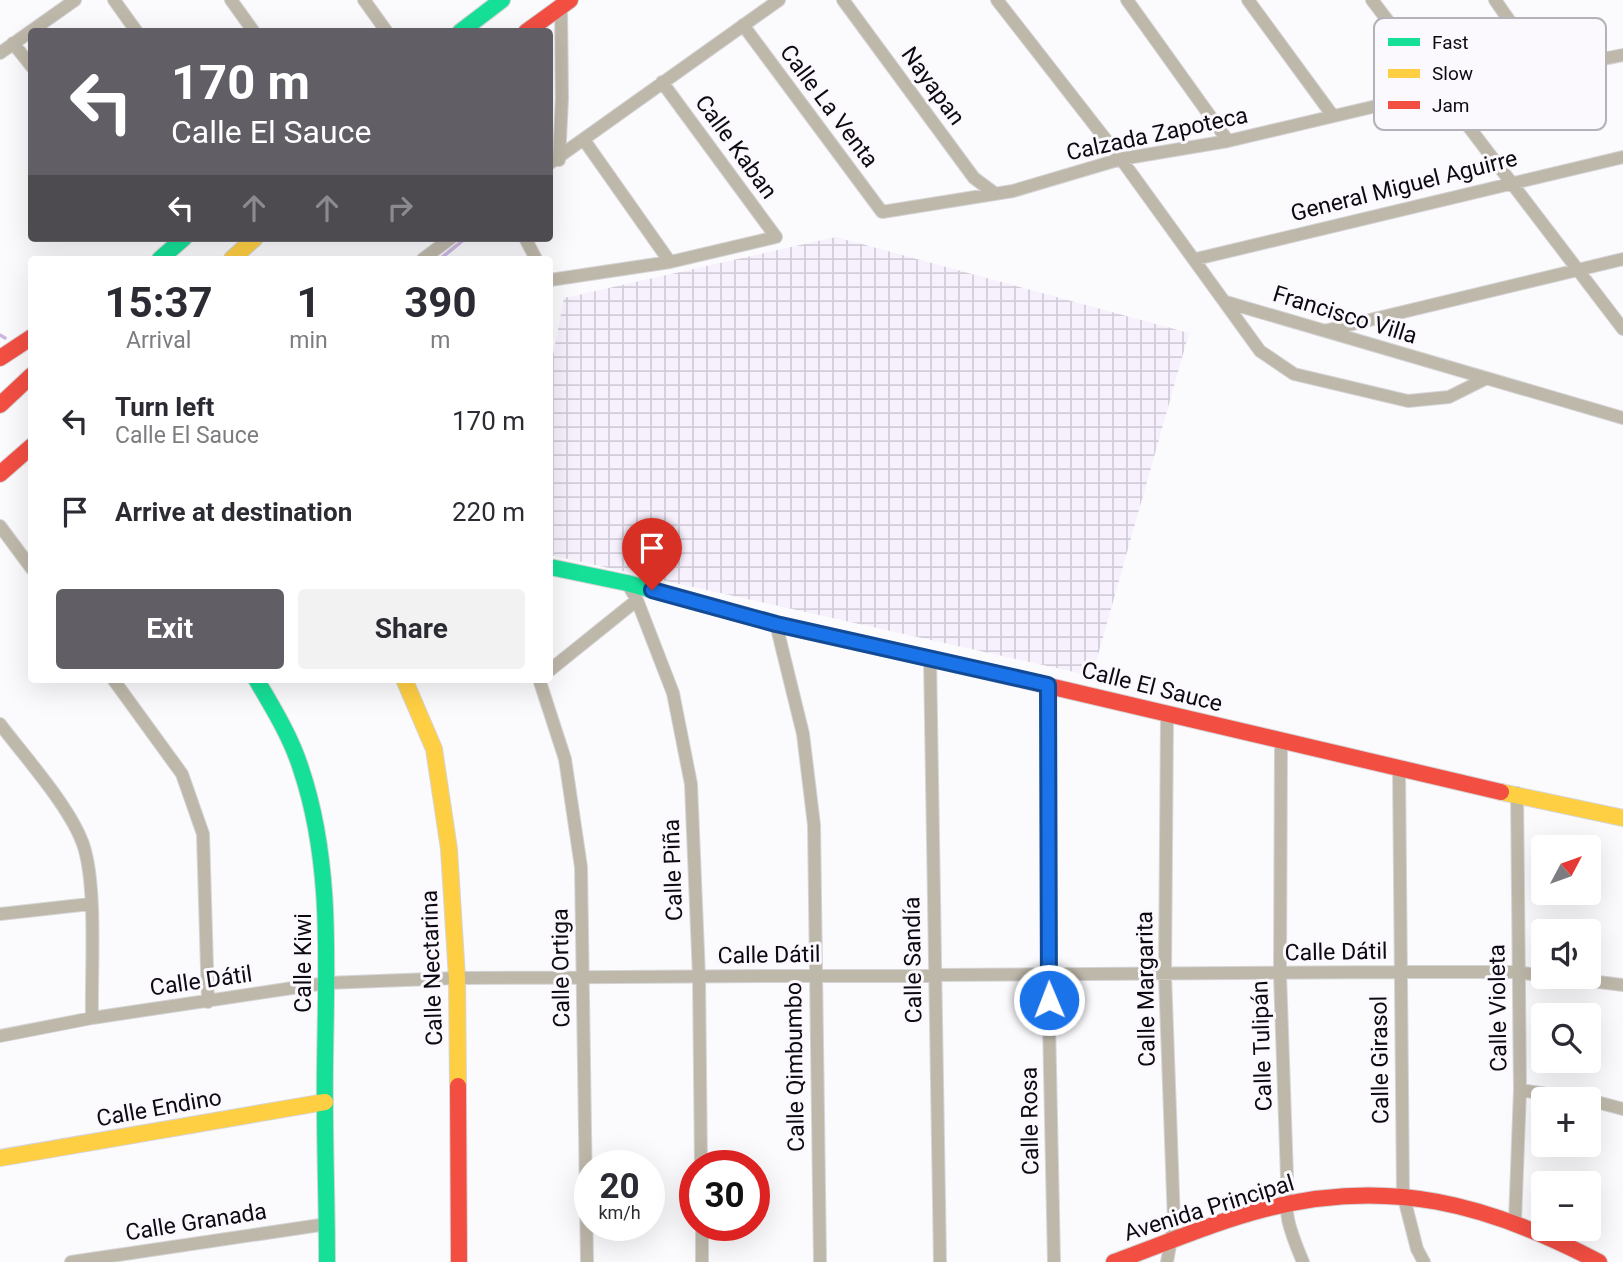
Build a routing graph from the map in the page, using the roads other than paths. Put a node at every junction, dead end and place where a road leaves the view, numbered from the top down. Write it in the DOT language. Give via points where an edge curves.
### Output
graph roads {
  1 [pos="75,0"];
  2 [pos="114,0"];
  3 [pos="231,0"];
  4 [pos="364,0"];
  5 [pos="779,0"];
  6 [pos="844,0"];
  7 [pos="997,0"];
  8 [pos="1127,0"];
  9 [pos="1248,0"];
  10 [pos="1372,0"];
  11 [pos="1495,0"];
  12 [pos="494,2"];
  13 [pos="566,3"];
  14 [pos="1385,18"];
  15 [pos="1508,18"];
  16 [pos="743,25"];
  17 [pos="35,28"];
  18 [pos="134,28"];
  19 [pos="251,28"];
  20 [pos="384,28"];
  21 [pos="465,28"];
  22 [pos="532,28"];
  23 [pos="28,33"];
  24 [pos="13,43"];
  25 [pos="0,53"];
  26 [pos="28,62"];
  27 [pos="662,82"];
  28 [pos="1374,107"];
  29 [pos="1333,117"];
  30 [pos="1470,130"];
  31 [pos="584,140"];
  32 [pos="1228,141"];
  33 [pos="1623,157"];
  34 [pos="1121,159"];
  35 [pos="554,161"];
  36 [pos="1509,182"];
  37 [pos="993,192"];
  38 [pos="882,212"];
  39 [pos="249,242"];
  40 [pos="446,242"];
  41 [pos="235,256"];
  42 [pos="427,256"];
  43 [pos="1196,259"];
  44 [pos="1623,259"];
  45 [pos="670,262"];
  46 [pos="1576,270"];
  47 [pos="553,280"];
  48 [pos="1226,302"];
  49 [pos="1623,329"];
  50 [pos="1328,330"];
  51 [pos="28,340"];
  52 [pos="0,358"];
  53 [pos="28,379"];
  54 [pos="1485,379"];
  55 [pos="0,405"];
  56 [pos="1623,418"];
  57 [pos="28,450"];
  58 [pos="0,474"];
  59 [pos="0,526"];
  60 [pos="28,564"];
  61 [pos="553,568"];
  62 [pos="627,583"];
  63 [pos="637,600"];
  64 [pos="776,624"];
  65 [pos="930,658"];
  66 [pos="553,668"];
  67 [pos="116,683"];
  68 [pos="259,683"];
  69 [pos="406,683"];
  70 [pos="540,683"];
  71 [pos="1048,685"];
  72 [pos="1167,716"];
  73 [pos="0,724"];
  74 [pos="1281,742"];
  75 [pos="1399,770"];
  76 [pos="1517,793"];
  77 [pos="1623,818"];
  78 [pos="90,904"];
  79 [pos="0,914"];
  80 [pos="1401,972"];
  81 [pos="1517,972"];
  82 [pos="1048,974"];
  83 [pos="1280,974"];
  84 [pos="1531,974"];
  85 [pos="934,975"];
  86 [pos="1165,975"];
  87 [pos="814,976"];
  88 [pos="699,977"];
  89 [pos="457,978"];
  90 [pos="582,978"];
  91 [pos="1601,982"];
  92 [pos="326,983"];
  93 [pos="1623,985"];
  94 [pos="208,1002"];
  95 [pos="92,1018"];
  96 [pos="0,1036"];
  97 [pos="1521,1090"];
  98 [pos="1531,1092"];
  99 [pos="325,1102"];
  100 [pos="1601,1103"];
  101 [pos="1623,1109"];
  102 [pos="701,1150"];
  103 [pos="0,1158"];
  104 [pos="1403,1194"];
  105 [pos="1284,1205"];
  106 [pos="1515,1221"];
  107 [pos="327,1224"];
  108 [pos="702,1241"];
  109 [pos="1171,1242"];
  110 [pos="71,1262"];
  111 [pos="327,1262"];
  112 [pos="459,1262"];
  113 [pos="587,1262"];
  114 [pos="702,1262"];
  115 [pos="820,1262"];
  116 [pos="940,1262"];
  117 [pos="1054,1262"];
  118 [pos="1114,1262"];
  119 [pos="1167,1262"];
  120 [pos="1303,1262"];
  121 [pos="1424,1262"];
  122 [pos="1599,1262"];
  1 -- 17 [label="street"];
  2 -- 18 [label="street"];
  3 -- 19 [label="street"];
  4 -- 20 [label="street"];
  5 -- 16 [label="street"];
  6 -- 37 [label="street, Nayapan" via="974,178"];
  7 -- 34 [label="street"];
  8 -- 32 [label="street"];
  9 -- 29 [label="street"];
  10 -- 14 [label="street"];
  11 -- 15 [label="street"];
  12 -- 21 [label="street"];
  13 -- 22 [label="street"];
  13 -- 35 [label="street"];
  16 -- 27 [label="street"];
  16 -- 38 [label="street, Calle La Venta"];
  23 -- 24 [label="street"];
  24 -- 25 [label="street"];
  24 -- 26 [label="street"];
  27 -- 31 [label="street"];
  27 -- 45 [label="street, Calle Kaban" via="776,237"];
  28 -- 29 [label="street, Calzada Zapoteca"];
  29 -- 32 [label="street, Calzada Zapoteca"];
  30 -- 36 [label="street"];
  31 -- 35 [label="street"];
  31 -- 45 [label="street"];
  32 -- 34 [label="street, Calzada Zapoteca"];
  33 -- 36 [label="street, General Miguel Aguirre"];
  34 -- 37 [label="street, Calzada Zapoteca" via="1013,191"];
  34 -- 43 [label="street"];
  36 -- 43 [label="street, General Miguel Aguirre"];
  36 -- 46 [label="street"];
  37 -- 38 [label="street, Calzada Zapoteca"];
  39 -- 41 [label="street"];
  40 -- 42 [label="street"];
  43 -- 48 [label="street"];
  44 -- 46 [label="street"];
  45 -- 47 [label="street"];
  46 -- 49 [label="street"];
  46 -- 50 [label="street"];
  48 -- 50 [label="street, Francisco Villa"];
  48 -- 54 [label="street" via="1260,351 1294,374 1408,401 1449,397"];
  50 -- 54 [label="street, Francisco Villa"];
  51 -- 52 [label="street"];
  53 -- 55 [label="street"];
  54 -- 56 [label="street, Francisco Villa"];
  57 -- 58 [label="street"];
  59 -- 60 [label="street"];
  61 -- 62 [label="street, Calle El Sauce"];
  62 -- 63 [label="street, Calle Piña"];
  62 -- 64 [label="street, Calle El Sauce"];
  63 -- 66 [label="street"];
  63 -- 88 [label="street, Calle Piña" via="673,693 691,784"];
  64 -- 65 [label="street, Calle El Sauce"];
  64 -- 87 [label="street, Calle Qimbumbo" via="803,734 814,825"];
  65 -- 71 [label="street, Calle El Sauce"];
  65 -- 85 [label="street, Calle Sandía"];
  67 -- 94 [label="street" via="181,774 203,834"];
  68 -- 92 [label="street, Calle Kiwi" via="299,756 317,822 326,889"];
  69 -- 89 [label="street, Calle Nectarina" via="434,749 449,849"];
  70 -- 90 [label="street, Calle Ortiga" via="565,759 579,853"];
  71 -- 72 [label="street, Calle El Sauce"];
  71 -- 82 [label="street, Calle Rosa"];
  72 -- 74 [label="street, Calle El Sauce"];
  72 -- 86 [label="street, Calle Margarita"];
  73 -- 78 [label="street" via="71,821 89,872"];
  74 -- 75 [label="street, Calle El Sauce"];
  74 -- 83 [label="street, Calle Tulipán"];
  75 -- 76 [label="street, Calle El Sauce"];
  75 -- 80 [label="street, Calle Girasol"];
  76 -- 77 [label="street, Calle El Sauce"];
  76 -- 81 [label="street, Calle Violeta"];
  78 -- 79 [label="street"];
  78 -- 95 [label="street"];
  80 -- 81 [label="street, Calle Dátil"];
  80 -- 83 [label="street, Calle Dátil"];
  80 -- 104 [label="street, Calle Girasol"];
  81 -- 84 [label="street, Calle Dátil"];
  81 -- 97 [label="street, Calle Violeta"];
  82 -- 85 [label="street, Calle Dátil"];
  82 -- 86 [label="street, Calle Dátil"];
  82 -- 117 [label="street, Calle Rosa"];
  83 -- 86 [label="street, Calle Dátil"];
  83 -- 105 [label="street, Calle Tulipán"];
  85 -- 87 [label="street, Calle Dátil"];
  85 -- 116 [label="street, Calle Sandía"];
  86 -- 109 [label="street, Calle Margarita"];
  87 -- 88 [label="street, Calle Dátil"];
  87 -- 115 [label="street, Calle Qimbumbo"];
  88 -- 90 [label="street, Calle Dátil"];
  88 -- 102 [label="street, Calle Piña"];
  89 -- 90 [label="street, Calle Dátil"];
  89 -- 92 [label="street, Calle Dátil"];
  89 -- 112 [label="street, Calle Nectarina"];
  90 -- 113 [label="street, Calle Ortiga"];
  91 -- 93 [label="street"];
  92 -- 94 [label="street, Calle Dátil"];
  92 -- 99 [label="street, Calle Kiwi"];
  94 -- 95 [label="street, Calle Dátil"];
  95 -- 96 [label="street, Calle Dátil"];
  97 -- 98 [label="street"];
  97 -- 106 [label="street, Calle Violeta"];
  99 -- 103 [label="street, Calle Endino"];
  99 -- 107 [label="street, Calle Kiwi"];
  100 -- 101 [label="street"];
  104 -- 105 [label="street, Avenida Principal" via="1342,1194"];
  104 -- 106 [label="street, Avenida Principal" via="1473,1205"];
  104 -- 121 [label="street, Calle Girasol"];
  105 -- 109 [label="street, Avenida Principal"];
  105 -- 120 [label="street, Calle Tulipán"];
  106 -- 122 [label="street, Avenida Principal"];
  107 -- 110 [label="street, Calle Granada"];
  107 -- 111 [label="street, Calle Kiwi"];
  108 -- 114 [label="street"];
  109 -- 118 [label="street, Avenida Principal"];
  109 -- 119 [label="street, Calle Margarita"];
}
